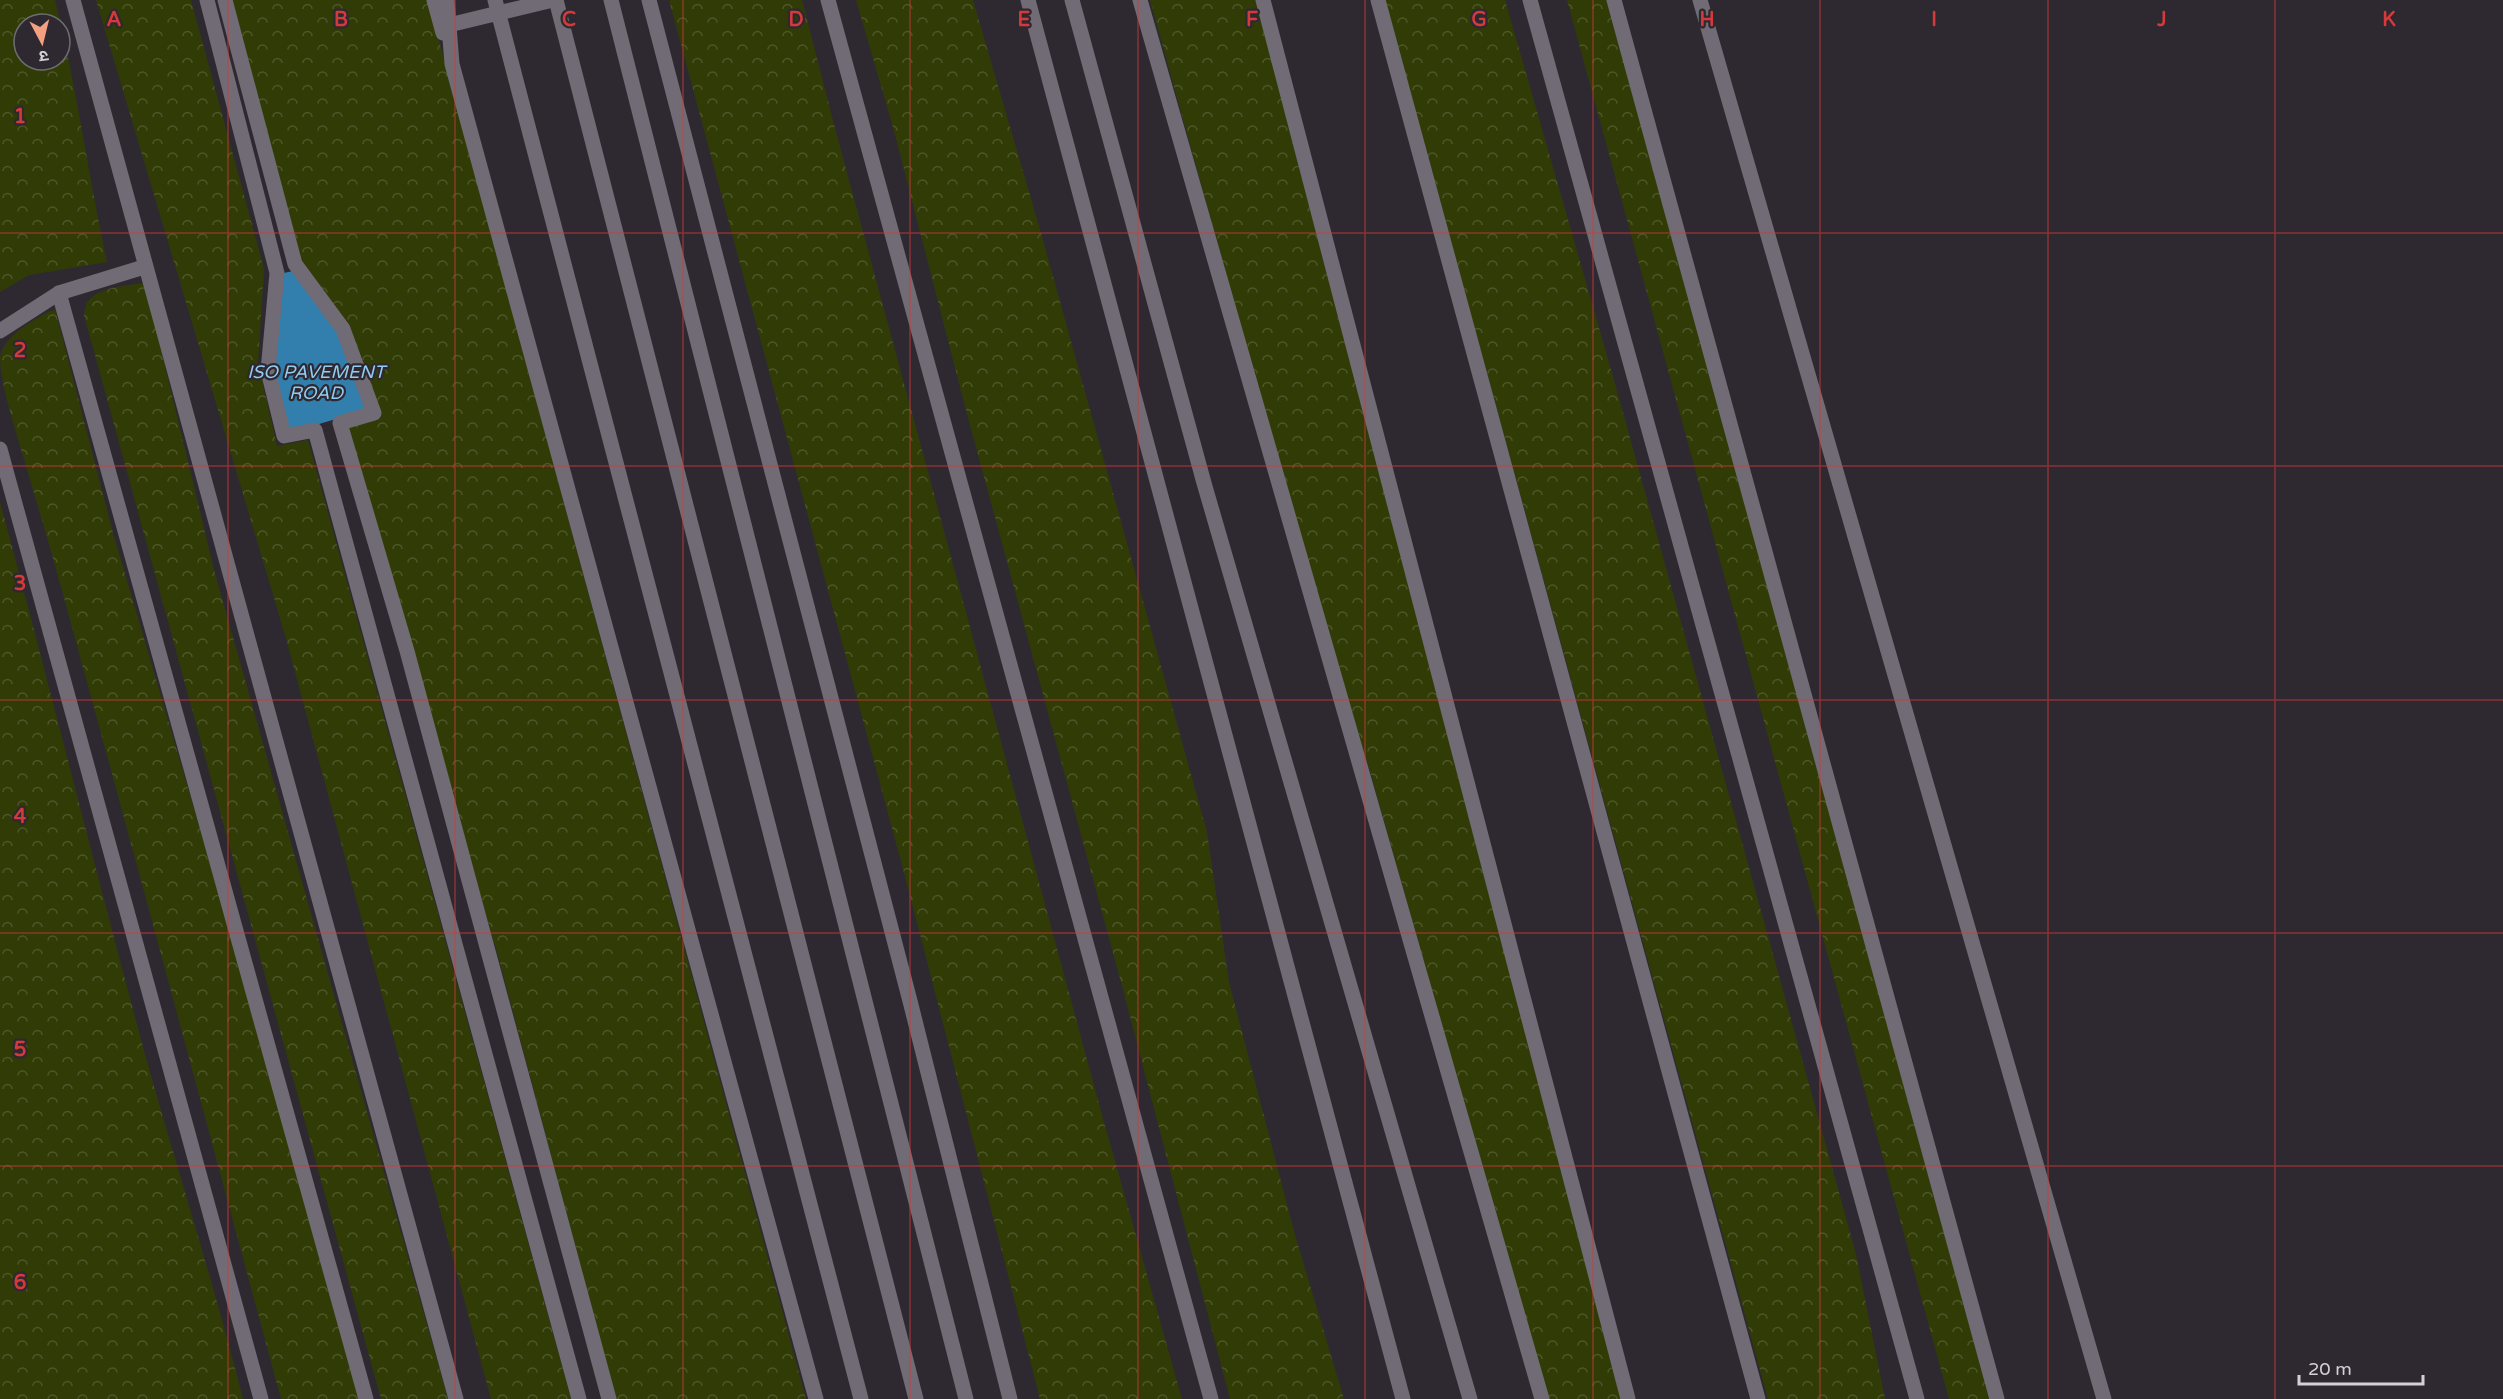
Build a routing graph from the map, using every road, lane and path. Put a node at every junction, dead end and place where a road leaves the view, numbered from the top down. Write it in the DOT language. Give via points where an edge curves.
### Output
graph roads {
  1 [pos="73,0"];
  2 [pos="207,0"];
  3 [pos="225,0"];
  4 [pos="434,0"];
  5 [pos="447,0"];
  6 [pos="555,0"];
  7 [pos="611,0"];
  8 [pos="649,0"];
  9 [pos="828,0"];
  10 [pos="1028,0"];
  11 [pos="1072,0"];
  12 [pos="1140,0"];
  13 [pos="1263,0"];
  14 [pos="1378,0"];
  15 [pos="1530,0"];
  16 [pos="1614,0"];
  17 [pos="1700,0"];
  18 [pos="496,7"];
  19 [pos="449,25"];
  20 [pos="452,64"];
  21 [pos="144,267"];
  22 [pos="59,293"];
  23 [pos="0,331"];
  24 [pos="0,449"];
  25 [pos="261,1399"];
  26 [pos="366,1399"];
  27 [pos="456,1399"];
  28 [pos="579,1399"];
  29 [pos="609,1399"];
  30 [pos="816,1399"];
  31 [pos="861,1399"];
  32 [pos="916,1399"];
  33 [pos="966,1399"];
  34 [pos="1010,1399"];
  35 [pos="1211,1399"];
  36 [pos="1403,1399"];
  37 [pos="1470,1399"];
  38 [pos="1542,1399"];
  39 [pos="1628,1399"];
  40 [pos="1758,1399"];
  41 [pos="1917,1399"];
  42 [pos="1997,1399"];
  43 [pos="2104,1399"];
  1 -- 21 [label="street"];
  2 -- 28 [label="street" via="276,273 268,371 284,436 315,430"];
  3 -- 29 [label="street" via="295,264 343,329 374,413 340,423 410,662"];
  4 -- 20 [label="street"];
  5 -- 19 [label="street"];
  6 -- 18 [label="street"];
  6 -- 32 [label="street"];
  7 -- 33 [label="street"];
  8 -- 34 [label="street"];
  9 -- 35 [label="street"];
  10 -- 36 [label="street"];
  11 -- 37 [label="street" via="1204,483"];
  12 -- 38 [label="street"];
  13 -- 39 [label="street"];
  14 -- 40 [label="street"];
  15 -- 41 [label="street"];
  16 -- 42 [label="street"];
  17 -- 43 [label="street"];
  18 -- 19 [label="street"];
  18 -- 31 [label="street"];
  19 -- 20 [label="street"];
  20 -- 30 [label="street"];
  21 -- 22 [label="street"];
  21 -- 27 [label="street"];
  22 -- 23 [label="street"];
  22 -- 26 [label="street"];
  24 -- 25 [label="street"];
}
